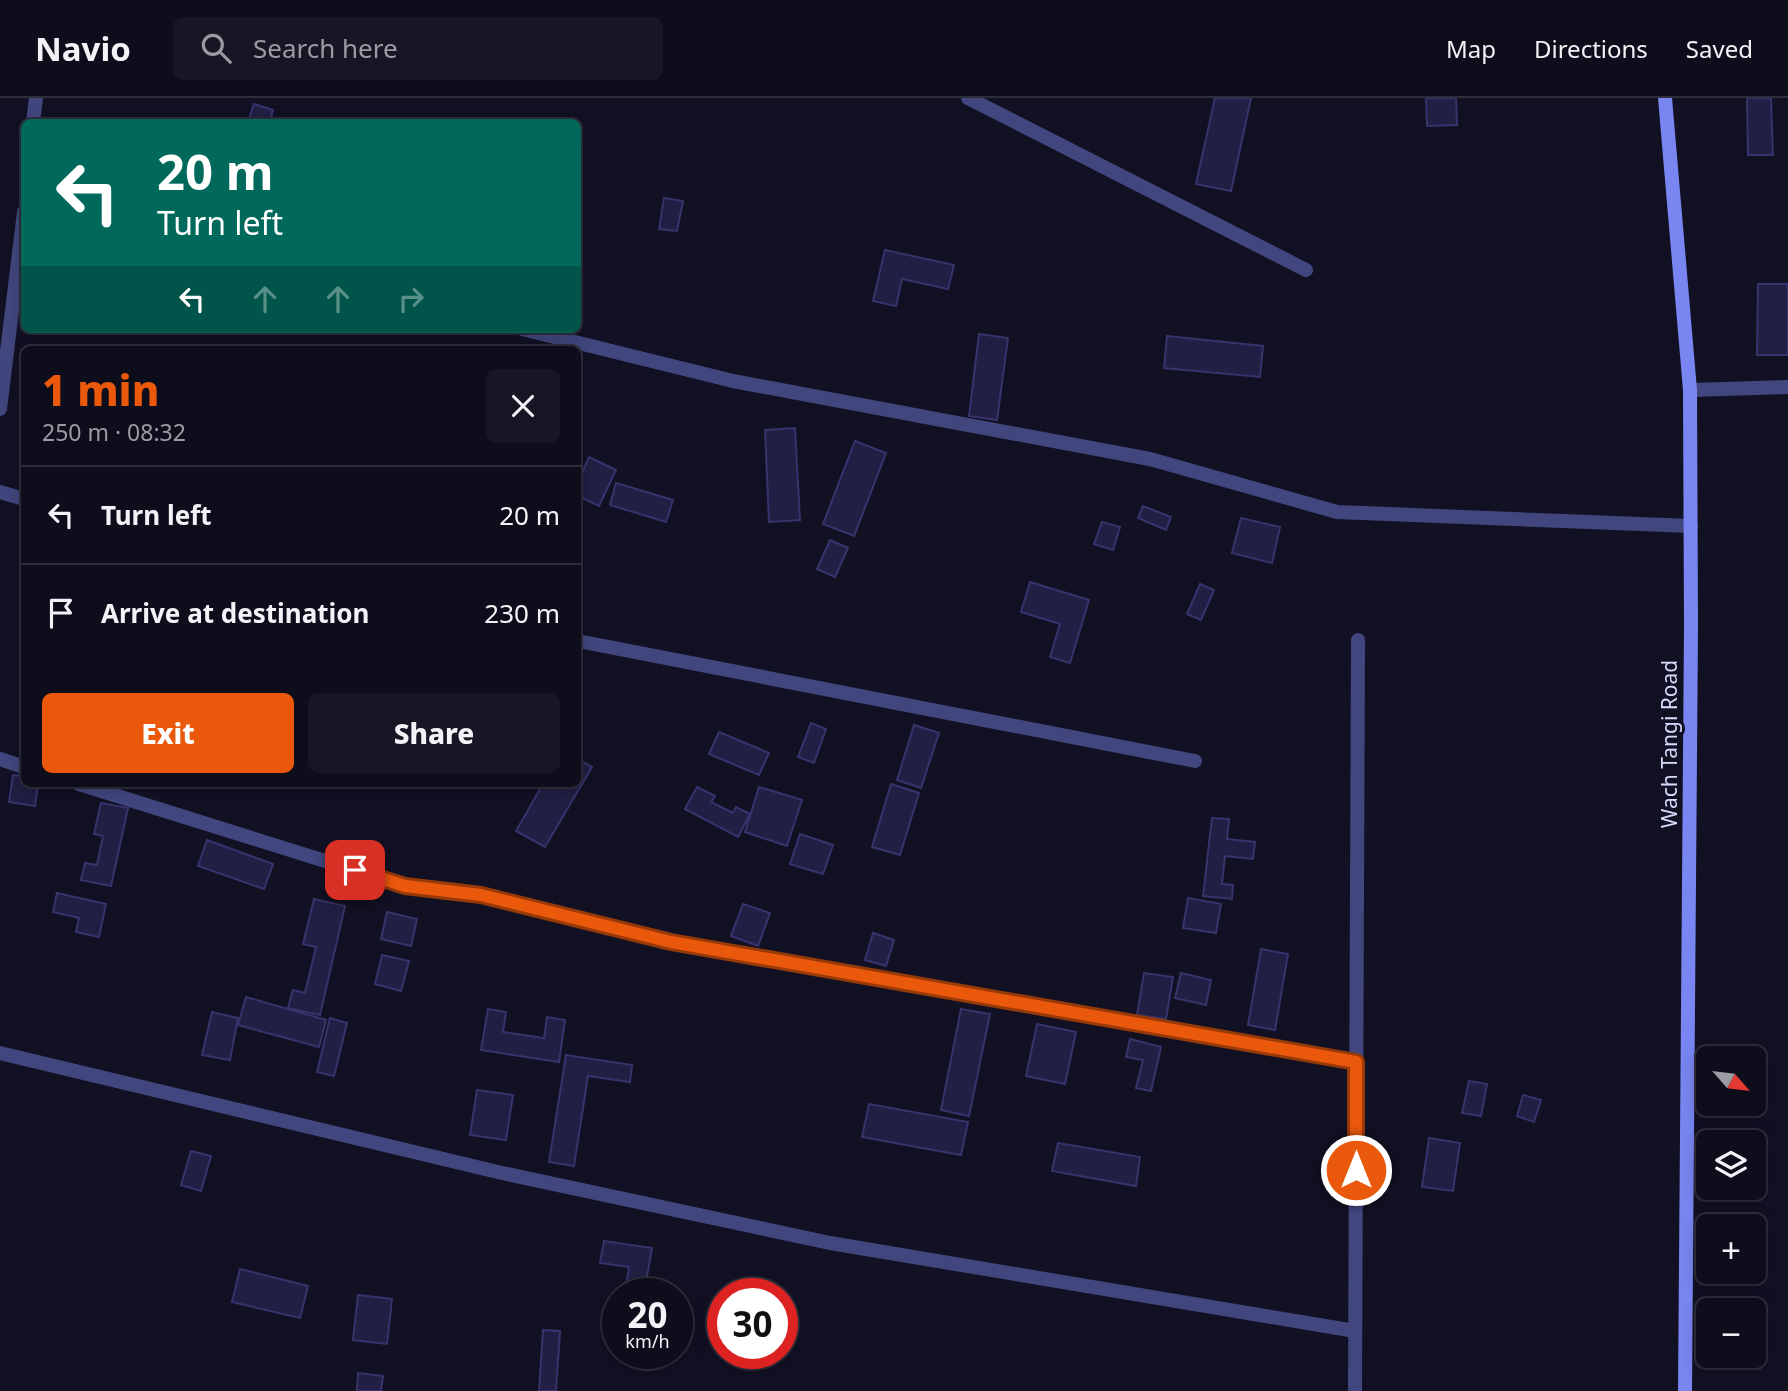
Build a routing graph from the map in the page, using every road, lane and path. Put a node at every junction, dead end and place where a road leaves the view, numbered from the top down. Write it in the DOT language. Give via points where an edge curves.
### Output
graph roads {
  1 [pos="36,98"];
  2 [pos="968,98"];
  3 [pos="1665,98"];
  4 [pos="33,119"];
  5 [pos="21,243"];
  6 [pos="1306,270"];
  7 [pos="538,333"];
  8 [pos="1788,387"];
  9 [pos="1690,390"];
  10 [pos="0,409"];
  11 [pos="0,492"];
  12 [pos="21,498"];
  13 [pos="1691,526"];
  14 [pos="1359,640"];
  15 [pos="581,642"];
  16 [pos="0,759"];
  17 [pos="1195,761"];
  18 [pos="21,766"];
  19 [pos="89,787"];
  20 [pos="0,1053"];
  21 [pos="1356,1062"];
  22 [pos="1355,1331"];
  23 [pos="1355,1391"];
  24 [pos="1685,1391"];
  1 -- 4 [label="street"];
  2 -- 6 [label="street"];
  3 -- 9 [label="main road, Wach Tangi Road"];
  5 -- 10 [label="street"];
  7 -- 13 [label="street" via="733,381 1150,459 1337,512"];
  8 -- 9 [label="street"];
  9 -- 13 [label="main road, Wach Tangi Road"];
  11 -- 12 [label="street"];
  13 -- 24 [label="main road, Wach Tangi Road"];
  14 -- 21 [label="street"];
  15 -- 17 [label="street"];
  16 -- 18 [label="street"];
  19 -- 21 [label="street" via="405,886 481,895 671,942"];
  20 -- 22 [label="street" via="502,1173 830,1243"];
  21 -- 22 [label="street"];
  22 -- 23 [label="street"];
}
